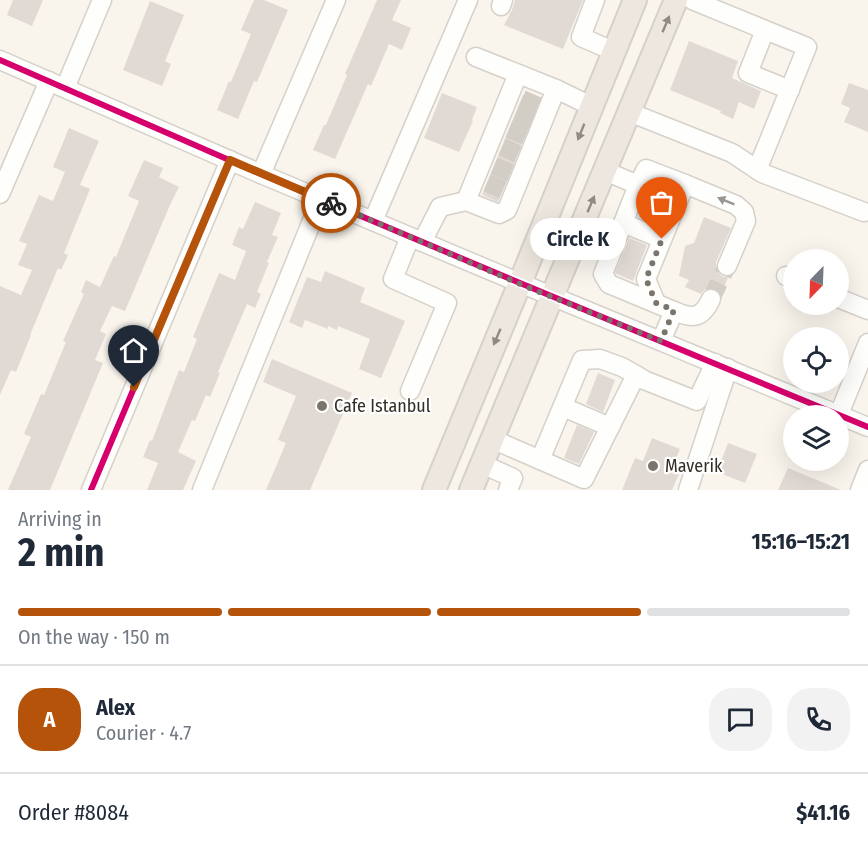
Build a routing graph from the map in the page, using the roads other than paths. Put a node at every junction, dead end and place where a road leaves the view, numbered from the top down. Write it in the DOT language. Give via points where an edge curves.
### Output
graph roads {
  1 [pos="102,0"];
  2 [pos="336,0"];
  3 [pos="468,0"];
  4 [pos="596,0"];
  5 [pos="634,0"];
  6 [pos="675,0"];
  7 [pos="692,0"];
  8 [pos="765,30"];
  9 [pos="613,51"];
  10 [pos="476,57"];
  11 [pos="0,60"];
  12 [pos="518,74"];
  13 [pos="57,85"];
  14 [pos="556,90"];
  15 [pos="790,90"];
  16 [pos="591,106"];
  17 [pos="629,112"];
  18 [pos="523,117"];
  19 [pos="510,150"];
  20 [pos="230,160"];
  21 [pos="757,170"];
  22 [pos="605,171"];
  23 [pos="261,174"];
  24 [pos="684,184"];
  25 [pos="638,185"];
  26 [pos="493,186"];
  27 [pos="0,194"];
  28 [pos="321,199"];
  29 [pos="864,213"];
  30 [pos="373,221"];
  31 [pos="623,223"];
  32 [pos="416,239"];
  33 [pos="662,239"];
  34 [pos="727,266"];
  35 [pos="520,284"];
  36 [pos="553,297"];
  37 [pos="711,299"];
  38 [pos="849,302"];
  39 [pos="656,303"];
  40 [pos="674,310"];
  41 [pos="868,310"];
  42 [pos="661,341"];
  43 [pos="868,343"];
  44 [pos="721,366"];
  45 [pos="636,375"];
  46 [pos="410,391"];
  47 [pos="816,405"];
  48 [pos="842,405"];
  49 [pos="563,406"];
  50 [pos="849,419"];
  51 [pos="610,427"];
  52 [pos="868,427"];
  53 [pos="492,439"];
  54 [pos="540,460"];
  55 [pos="482,464"];
  56 [pos="868,470"];
  57 [pos="91,490"];
  58 [pos="202,490"];
  59 [pos="434,490"];
  60 [pos="471,490"];
  61 [pos="508,490"];
  62 [pos="688,490"];
  63 [pos="860,490"];
  1 -- 13 [label="street"];
  2 -- 23 [label="street"];
  3 -- 30 [label="street"];
  4 -- 9 [label="street" via="581,37"];
  5 -- 9 [label="main road"];
  17 -- 6 [label="main road, one-way"];
  7 -- 8 [label="street"];
  8 -- 15 [label="street" via="807,47"];
  8 -- 15 [label="street" via="748,73"];
  9 -- 16 [label="main road"];
  10 -- 12 [label="street"];
  11 -- 13 [label="street"];
  12 -- 14 [label="street"];
  12 -- 18 [label="street"];
  13 -- 20 [label="street"];
  13 -- 27 [label="street"];
  14 -- 16 [label="street"];
  14 -- 18 [label="street"];
  15 -- 21 [label="street"];
  16 -- 35 [label="main road, one-way"];
  17 -- 21 [label="street" via="732,153"];
  17 -- 22 [label="main road"];
  18 -- 19 [label="street"];
  18 -- 19 [label="street"];
  19 -- 26 [label="street"];
  19 -- 26 [label="street"];
  20 -- 23 [label="street"];
  20 -- 57 [label="street"];
  21 -- 29 [label="street"];
  22 -- 25 [label="street"];
  36 -- 22 [label="main road, one-way"];
  23 -- 28 [label="street"];
  24 -- 25 [label="street" via="646,169"];
  24 -- 33 [label="street"];
  34 -- 24 [label="street, one-way" via="746,221 744,212"];
  25 -- 31 [label="street"];
  26 -- 32 [label="street" via="440,207"];
  28 -- 30 [label="street"];
  28 -- 58 [label="street"];
  30 -- 32 [label="street"];
  31 -- 33 [label="street"];
  31 -- 39 [label="street" via="603,273 609,284"];
  32 -- 35 [label="street"];
  32 -- 46 [label="street" via="393,279 447,303"];
  33 -- 39 [label="street" via="646,279"];
  35 -- 36 [label="street"];
  35 -- 59 [label="main road, one-way"];
  36 -- 42 [label="street"];
  36 -- 53 [label="main road"];
  37 -- 40 [label="street" via="700,315 686,316"];
  38 -- 41 [label="street"];
  39 -- 40 [label="street"];
  40 -- 42 [label="street"];
  42 -- 44 [label="street"];
  43 -- 48 [label="street"];
  44 -- 45 [label="street" via="697,400"];
  44 -- 47 [label="street"];
  44 -- 62 [label="street"];
  45 -- 49 [label="street" via="600,359 582,360"];
  45 -- 51 [label="street"];
  49 -- 51 [label="street"];
  49 -- 54 [label="street"];
  50 -- 52 [label="street"];
  51 -- 54 [label="street" via="584,479"];
  53 -- 54 [label="street"];
  53 -- 55 [label="main road"];
  55 -- 60 [label="main road"];
  55 -- 61 [label="street" via="513,478"];
  56 -- 63 [label="street"];
}
